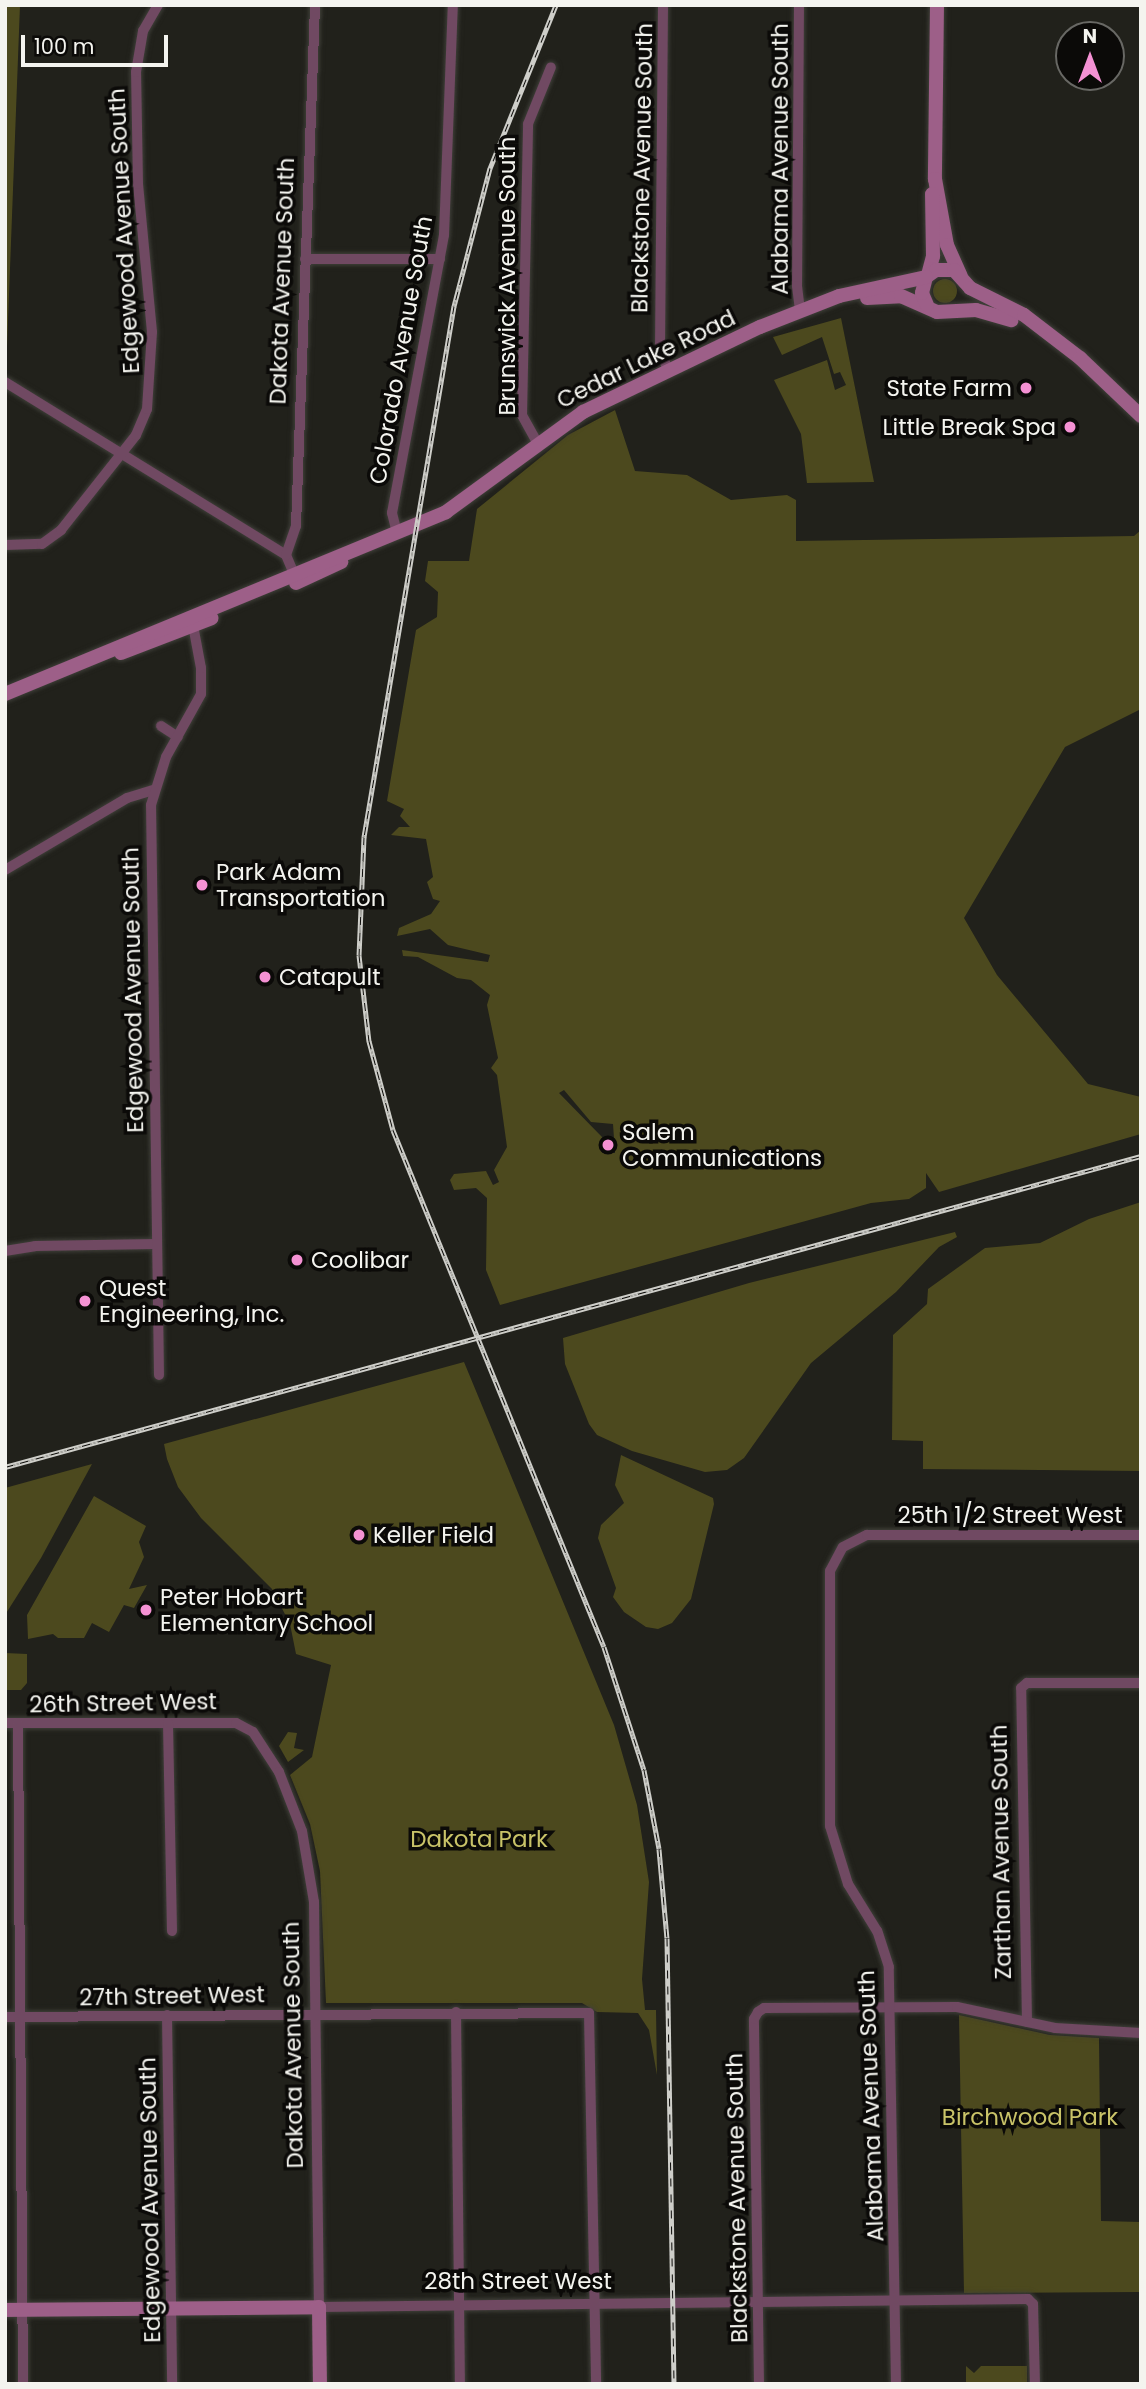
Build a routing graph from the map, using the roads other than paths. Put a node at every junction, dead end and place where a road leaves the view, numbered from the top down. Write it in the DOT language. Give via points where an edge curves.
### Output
graph roads {
  1 [pos="159,5"];
  2 [pos="315,5"];
  3 [pos="453,5"];
  4 [pos="663,5"];
  5 [pos="799,5"];
  6 [pos="937,5"];
  7 [pos="551,66"];
  8 [pos="935,179"];
  9 [pos="305,259"];
  10 [pos="440,260"];
  11 [pos="927,276"];
  12 [pos="963,280"];
  13 [pos="928,305"];
  14 [pos="800,312"];
  15 [pos="949,312"];
  16 [pos="1053,339"];
  17 [pos="668,371"];
  18 [pos="5,382"];
  19 [pos="1141,416"];
  20 [pos="538,444"];
  21 [pos="122,454"];
  22 [pos="397,533"];
  23 [pos="5,545"];
  24 [pos="286,555"];
  25 [pos="296,578"];
  26 [pos="192,621"];
  27 [pos="6,691"];
  28 [pos="162,726"];
  29 [pos="178,737"];
  30 [pos="153,790"];
  31 [pos="5,870"];
  32 [pos="155,1244"];
  33 [pos="5,1251"];
  34 [pos="159,1375"];
  35 [pos="879,1534"];
  36 [pos="1141,1535"];
  37 [pos="1141,1683"];
  38 [pos="5,1723"];
  39 [pos="168,1723"];
  40 [pos="18,1724"];
  41 [pos="242,1724"];
  42 [pos="172,1931"];
  43 [pos="892,2007"];
  44 [pos="456,2012"];
  45 [pos="315,2013"];
  46 [pos="167,2015"];
  47 [pos="18,2016"];
  48 [pos="5,2017"];
  49 [pos="1027,2022"];
  50 [pos="1141,2033"];
  51 [pos="895,2300"];
  52 [pos="758,2302"];
  53 [pos="595,2303"];
  54 [pos="459,2304"];
  55 [pos="319,2306"];
  56 [pos="171,2308"];
  57 [pos="5,2309"];
  58 [pos="22,2309"];
  59 [pos="23,2384"];
  60 [pos="172,2384"];
  61 [pos="320,2384"];
  62 [pos="460,2384"];
  63 [pos="596,2384"];
  64 [pos="760,2384"];
  65 [pos="896,2384"];
  66 [pos="1035,2384"];
  1 -- 21 [label="street, Edgewood Avenue South" via="143,31 136,72 151,380 143,421"];
  2 -- 9 [label="street, Dakota Avenue South"];
  3 -- 10 [label="street, Colorado Avenue South"];
  4 -- 17 [label="street, Blackstone Avenue South" via="660,348"];
  5 -- 14 [label="street, Alabama Avenue South"];
  6 -- 8 [label="street"];
  7 -- 20 [label="street, Brunswick Avenue South" via="527,124 522,415"];
  8 -- 11 [label="street"];
  8 -- 12 [label="street" via="947,245"];
  9 -- 10 [label="street"];
  9 -- 24 [label="street, Dakota Avenue South" via="296,526"];
  10 -- 22 [label="street, Colorado Avenue South" via="392,513"];
  11 -- 12 [label="street, Cedar Lake Road" via="945,268"];
  11 -- 13 [label="street" via="922,293"];
  11 -- 14 [label="street, Cedar Lake Road" via="852,292"];
  12 -- 15 [label="street" via="963,302"];
  12 -- 16 [label="street, Cedar Lake Road" via="1024,315"];
  13 -- 14 [label="street, Cedar Lake Road" via="906,297 879,296"];
  13 -- 15 [label="street, Cedar Lake Road"];
  14 -- 17 [label="street, Cedar Lake Road"];
  15 -- 16 [label="street, Cedar Lake Road" via="1000,314"];
  16 -- 19 [label="street, Cedar Lake Road"];
  17 -- 20 [label="street, Cedar Lake Road" via="583,412"];
  18 -- 21 [label="street"];
  20 -- 22 [label="street, Cedar Lake Road" via="463,502"];
  21 -- 23 [label="street, Edgewood Avenue South" via="53,538 32,545"];
  21 -- 24 [label="street"];
  22 -- 25 [label="street, Cedar Lake Road"];
  24 -- 25 [label="street"];
  25 -- 26 [label="street, Cedar Lake Road"];
  26 -- 27 [label="street, Cedar Lake Road"];
  26 -- 29 [label="street, Edgewood Avenue South" via="202,685 190,720"];
  28 -- 29 [label="street"];
  29 -- 30 [label="street, Edgewood Avenue South"];
  30 -- 31 [label="street" via="127,798"];
  30 -- 32 [label="street, Edgewood Avenue South"];
  32 -- 33 [label="street" via="35,1246"];
  32 -- 34 [label="street, Edgewood Avenue South"];
  35 -- 36 [label="street, 25th 1/2 Street West"];
  35 -- 43 [label="street, Alabama Avenue South" via="860,1536 843,1547 831,1571 828,1807 835,1853 883,1947"];
  37 -- 49 [label="street, Zarthan Avenue South" via="1027,1683 1020,1699"];
  38 -- 40 [label="street, 26th Street West"];
  39 -- 40 [label="street, 26th Street West"];
  39 -- 41 [label="street, 26th Street West"];
  39 -- 42 [label="street"];
  40 -- 47 [label="street"];
  41 -- 45 [label="street, Dakota Avenue South" via="253,1732 279,1772 302,1831 314,1902"];
  43 -- 49 [label="street" via="957,2007"];
  43 -- 51 [label="street, Alabama Avenue South"];
  43 -- 52 [label="street, Blackstone Avenue South" via="764,2008 754,2018"];
  44 -- 45 [label="street, 27th Street West"];
  44 -- 53 [label="street, 27th Street West" via="590,2013"];
  44 -- 54 [label="street"];
  45 -- 46 [label="street, 27th Street West"];
  45 -- 55 [label="street, Dakota Avenue South"];
  46 -- 47 [label="street, 27th Street West"];
  46 -- 56 [label="street, Edgewood Avenue South"];
  47 -- 48 [label="street, 27th Street West"];
  47 -- 58 [label="street"];
  49 -- 50 [label="street"];
  51 -- 52 [label="street, 28th Street West"];
  51 -- 65 [label="street, Alabama Avenue South"];
  51 -- 66 [label="street, 28th Street West" via="1031,2301"];
  52 -- 53 [label="street, 28th Street West"];
  52 -- 64 [label="street, Blackstone Avenue South"];
  53 -- 54 [label="street, 28th Street West"];
  53 -- 63 [label="street"];
  54 -- 55 [label="street, 28th Street West"];
  54 -- 62 [label="street"];
  55 -- 56 [label="street, 28th Street West"];
  55 -- 61 [label="street, Dakota Avenue South"];
  56 -- 58 [label="street, 28th Street West"];
  56 -- 60 [label="street, Edgewood Avenue South"];
  57 -- 58 [label="street, 28th Street West"];
  58 -- 59 [label="street"];
}
